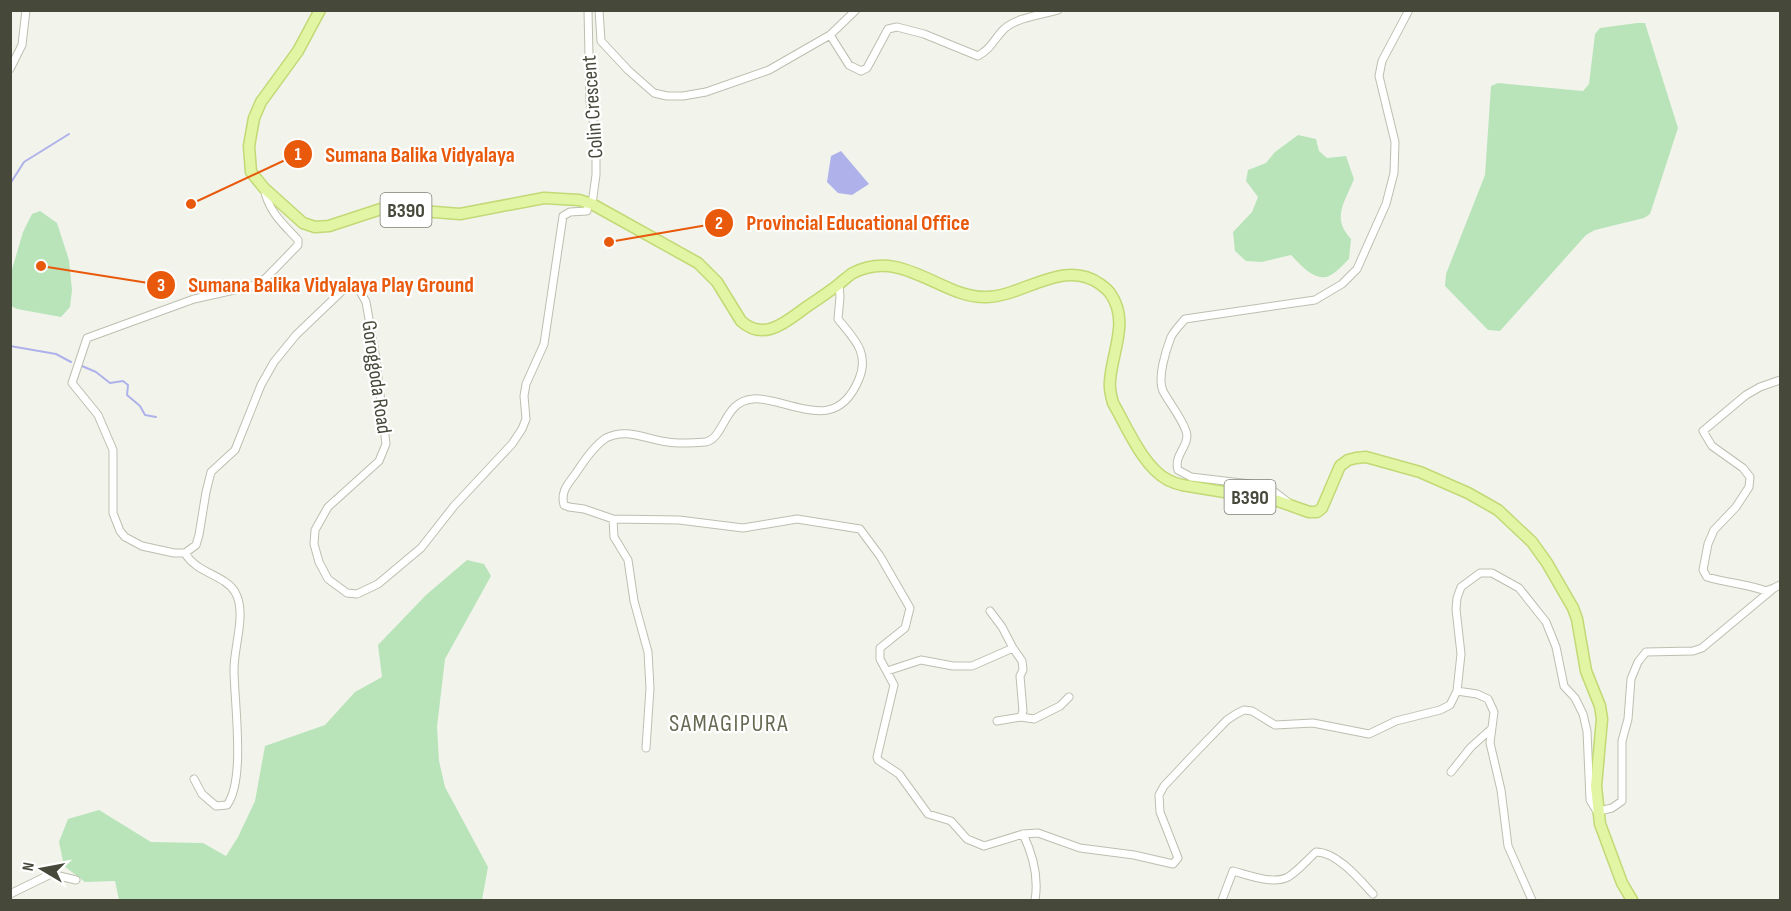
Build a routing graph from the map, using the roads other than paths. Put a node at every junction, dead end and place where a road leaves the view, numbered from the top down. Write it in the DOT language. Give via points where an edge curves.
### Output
graph roads {
  1 [pos="26,10"];
  2 [pos="320,10"];
  3 [pos="588,10"];
  4 [pos="598,10"];
  5 [pos="856,10"];
  6 [pos="1058,10"];
  7 [pos="1409,10"];
  8 [pos="830,35"];
  9 [pos="10,69"];
  10 [pos="264,188"];
  11 [pos="590,204"];
  12 [pos="838,285"];
  13 [pos="1780,380"];
  14 [pos="1292,508"];
  15 [pos="613,519"];
  16 [pos="186,553"];
  17 [pos="1777,586"];
  18 [pos="990,611"];
  19 [pos="1012,648"];
  20 [pos="887,671"];
  21 [pos="1457,691"];
  22 [pos="1069,697"];
  23 [pos="1021,717"];
  24 [pos="997,721"];
  25 [pos="1490,730"];
  26 [pos="646,748"];
  27 [pos="1451,772"];
  28 [pos="194,778"];
  29 [pos="1599,811"];
  30 [pos="1023,834"];
  31 [pos="75,880"];
  32 [pos="10,894"];
  33 [pos="1373,894"];
  34 [pos="1035,900"];
  35 [pos="1222,900"];
  36 [pos="1532,900"];
  37 [pos="1632,900"];
  1 -- 9 [label="street" via="22,45"];
  2 -- 10 [label="main road, B390" via="254,118 249,146 251,172"];
  3 -- 11 [label="street, Colin Crescent" via="590,102 596,139 596,174"];
  4 -- 8 [label="street" via="601,41 654,93 667,96 706,92 769,70"];
  5 -- 8 [label="street"];
  6 -- 8 [label="street" via="1022,19 1005,28 989,50 978,56 924,34 897,27 888,29 867,68 861,70 849,65"];
  7 -- 14 [label="street" via="1382,61 1379,76 1395,142 1394,173 1386,204 1357,268 1342,284 1315,300 1185,319 1172,336 1161,374 1162,388 1187,433 1176,464 1178,470 1191,477 1266,486"];
  10 -- 11 [label="main road, B390" via="295,217 315,227 384,208 460,214 544,198"];
  10 -- 16 [label="street" via="275,216 298,240 298,245 266,278 252,286 194,299 87,338 72,383 98,415 113,450 113,513 120,531 142,546"];
  11 -- 12 [label="main road, B390" via="699,263 717,282 741,321 753,328 780,326"];
  11 -- 16 [label="street, Goroggoda Road" via="587,211 563,216 544,344 526,384 526,419 522,429 421,548 378,584 357,594 338,588 318,562 315,530 328,507 379,461 386,444 366,302 355,288 344,290 296,335 274,362 235,450 211,472 196,545"];
  12 -- 14 [label="main road, B390" via="863,268 878,266 902,268 977,297 1005,295 1056,276 1094,280 1109,291 1119,313 1110,380 1113,404 1147,461 1168,480 1182,485 1278,501"];
  12 -- 15 [label="street" via="838,319 862,353 862,372 843,405 828,411 751,399 736,405 716,435 707,441 668,442 624,432 606,438 588,456 562,497 564,505"];
  13 -- 17 [label="street" via="1746,395 1703,431 1712,446 1750,477 1749,487 1736,507 1714,530 1703,570 1707,577 1766,591"];
  14 -- 29 [label="main road, B390" via="1317,512 1340,466 1348,460 1366,457 1420,472 1468,493 1498,510 1532,542 1573,608 1586,671 1600,706 1602,727 1596,786"];
  15 -- 20 [label="street" via="680,520 742,528 797,519 860,529 910,608 904,628 880,648 880,659"];
  15 -- 26 [label="street" via="614,537 627,560 648,652"];
  16 -- 28 [label="street" via="190,561 235,592 241,612 234,669 238,719 232,799 227,805 216,806 202,794"];
  17 -- 29 [label="street" via="1702,648 1646,652 1638,662 1631,679 1622,741 1622,801"];
  18 -- 19 [label="street"];
  19 -- 20 [label="street" via="972,666 921,660"];
  19 -- 23 [label="street" via="1022,661"];
  20 -- 30 [label="street" via="894,685 878,760 899,774 928,814 951,821 967,840 984,846"];
  21 -- 25 [label="street" via="1477,693 1488,699 1494,712"];
  21 -- 29 [label="street" via="1461,654 1457,598 1461,587 1480,573 1492,573 1519,588 1546,622 1564,686 1583,714 1590,800"];
  21 -- 30 [label="street" via="1450,705 1396,721 1369,735 1313,723 1275,725 1252,711 1236,714 1159,795 1160,812 1178,858 1173,864 1080,848 1038,833"];
  22 -- 23 [label="street" via="1034,719"];
  23 -- 24 [label="street"];
  25 -- 27 [label="street"];
  25 -- 36 [label="street" via="1508,846"];
  29 -- 37 [label="main road, B390" via="1606,844"];
  30 -- 34 [label="street" via="1037,879"];
  31 -- 32 [label="street" via="51,874"];
  33 -- 35 [label="street" via="1351,871 1324,852 1316,852 1287,878 1261,880 1233,871"];
}
